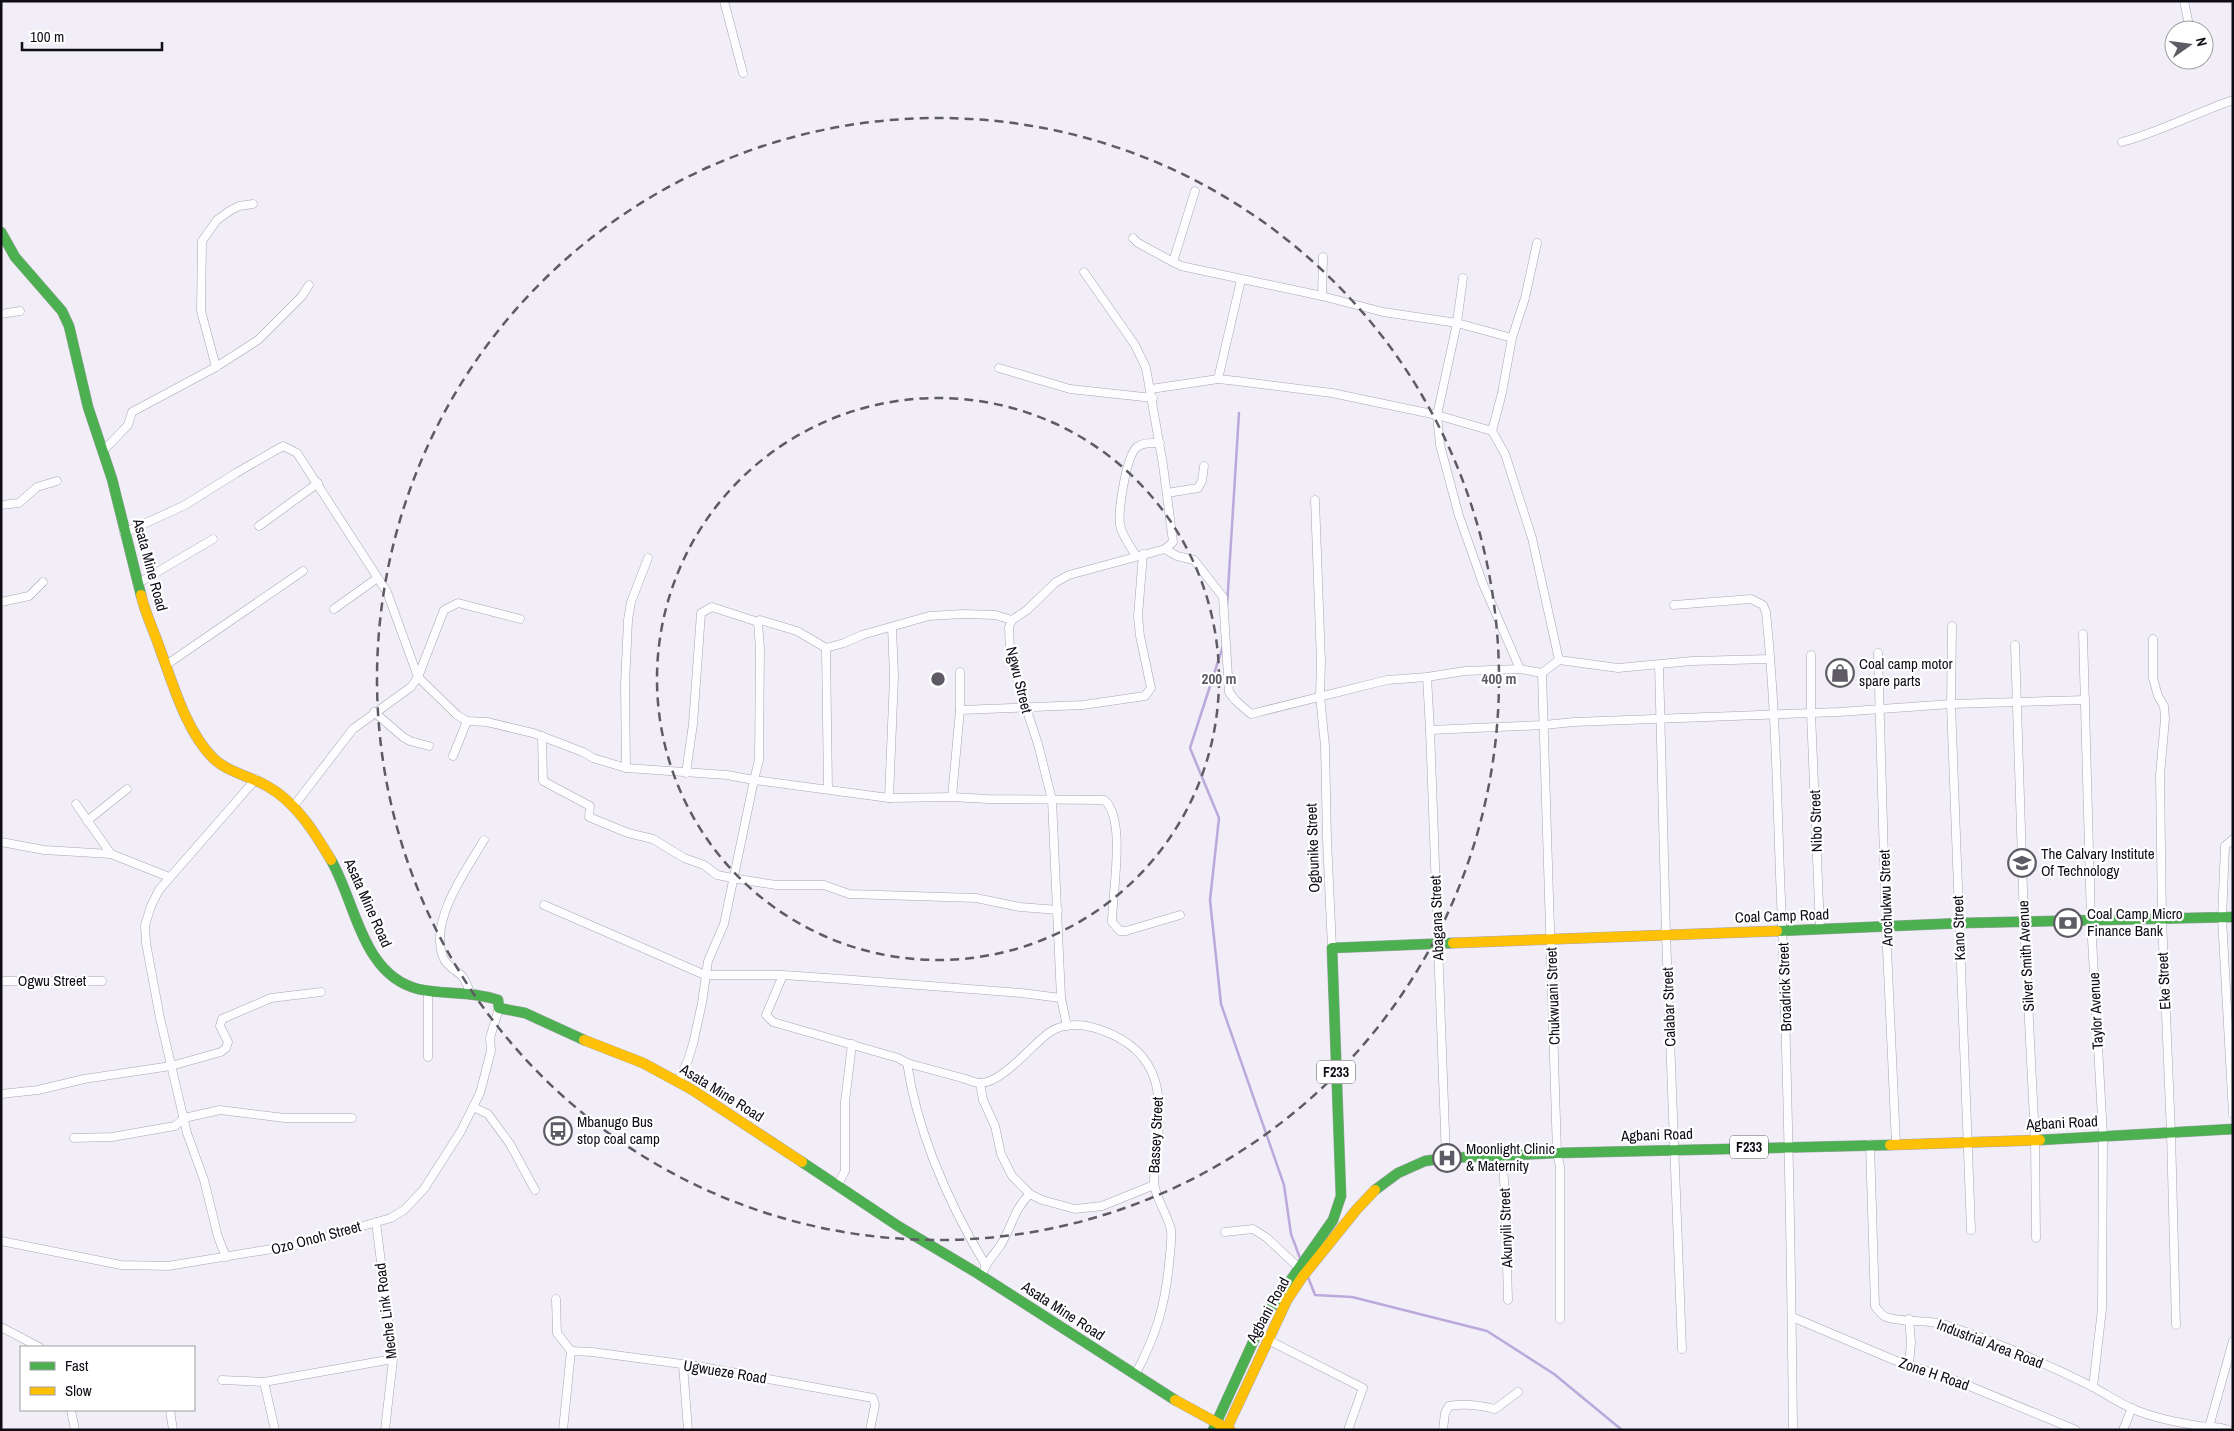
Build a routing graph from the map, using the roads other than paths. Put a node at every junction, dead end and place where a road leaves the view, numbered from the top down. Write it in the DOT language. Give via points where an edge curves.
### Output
graph roads {
  1 [pos="724,1"];
  2 [pos="2184,1"];
  3 [pos="2188,20"];
  4 [pos="742,73"];
  5 [pos="2233,100"];
  6 [pos="2122,142"];
  7 [pos="1195,192"];
  8 [pos="253,204"];
  9 [pos="1,232"];
  10 [pos="1133,238"];
  11 [pos="1537,243"];
  12 [pos="1324,257"];
  13 [pos="1173,262"];
  14 [pos="1084,272"];
  15 [pos="1463,278"];
  16 [pos="1241,280"];
  17 [pos="309,285"];
  18 [pos="1322,296"];
  19 [pos="20,311"];
  20 [pos="1,314"];
  21 [pos="1457,323"];
  22 [pos="1512,338"];
  23 [pos="216,367"];
  24 [pos="999,368"];
  25 [pos="1218,380"];
  26 [pos="1151,389"];
  27 [pos="1153,398"];
  28 [pos="1437,416"];
  29 [pos="1492,432"];
  30 [pos="1160,442"];
  31 [pos="104,450"];
  32 [pos="1204,466"];
  33 [pos="58,481"];
  34 [pos="318,483"];
  35 [pos="1167,493"];
  36 [pos="1315,500"];
  37 [pos="1,505"];
  38 [pos="259,526"];
  39 [pos="124,533"];
  40 [pos="213,539"];
  41 [pos="1165,549"];
  42 [pos="1140,555"];
  43 [pos="648,558"];
  44 [pos="303,572"];
  45 [pos="376,579"];
  46 [pos="43,582"];
  47 [pos="137,584"];
  48 [pos="1,602"];
  49 [pos="1674,605"];
  50 [pos="334,609"];
  51 [pos="520,619"];
  52 [pos="1012,620"];
  53 [pos="758,622"];
  54 [pos="1952,626"];
  55 [pos="892,627"];
  56 [pos="2083,634"];
  57 [pos="2153,639"];
  58 [pos="2015,644"];
  59 [pos="826,648"];
  60 [pos="1878,653"];
  61 [pos="1811,655"];
  62 [pos="1770,659"];
  63 [pos="1560,660"];
  64 [pos="166,665"];
  65 [pos="1659,665"];
  66 [pos="1520,669"];
  67 [pos="960,672"];
  68 [pos="1542,673"];
  69 [pos="418,677"];
  70 [pos="1427,677"];
  71 [pos="1320,696"];
  72 [pos="2085,700"];
  73 [pos="2017,702"];
  74 [pos="1951,704"];
  75 [pos="1025,708"];
  76 [pos="960,710"];
  77 [pos="1880,710"];
  78 [pos="374,712"];
  79 [pos="1811,713"];
  80 [pos="1774,715"];
  81 [pos="1661,718"];
  82 [pos="467,721"];
  83 [pos="1544,725"];
  84 [pos="1430,730"];
  85 [pos="542,736"];
  86 [pos="429,746"];
  87 [pos="453,756"];
  88 [pos="626,768"];
  89 [pos="686,773"];
  90 [pos="256,779"];
  91 [pos="754,780"];
  92 [pos="828,788"];
  93 [pos="127,789"];
  94 [pos="952,796"];
  95 [pos="889,798"];
  96 [pos="1052,800"];
  97 [pos="76,804"];
  98 [pos="293,807"];
  99 [pos="88,821"];
  100 [pos="2233,839"];
  101 [pos="484,840"];
  102 [pos="1,842"];
  103 [pos="111,854"];
  104 [pos="169,877"];
  105 [pos="732,878"];
  106 [pos="544,905"];
  107 [pos="1058,910"];
  108 [pos="1180,915"];
  109 [pos="2233,917"];
  110 [pos="2222,918"];
  111 [pos="2162,919"];
  112 [pos="2024,921"];
  113 [pos="2092,921"];
  114 [pos="1958,923"];
  115 [pos="1886,927"];
  116 [pos="1820,929"];
  117 [pos="1783,931"];
  118 [pos="1666,935"];
  119 [pos="1551,939"];
  120 [pos="1438,942"];
  121 [pos="1332,948"];
  122 [pos="705,975"];
  123 [pos="783,975"];
  124 [pos="1,981"];
  125 [pos="102,981"];
  126 [pos="428,991"];
  127 [pos="321,992"];
  128 [pos="471,994"];
  129 [pos="1061,998"];
  130 [pos="499,1008"];
  131 [pos="1067,1026"];
  132 [pos="852,1044"];
  133 [pos="428,1057"];
  134 [pos="907,1063"];
  135 [pos="171,1066"];
  136 [pos="678,1082"];
  137 [pos="980,1083"];
  138 [pos="1,1094"];
  139 [pos="473,1107"];
  140 [pos="2233,1114"];
  141 [pos="184,1118"];
  142 [pos="352,1118"];
  143 [pos="2233,1129"];
  144 [pos="2172,1132"];
  145 [pos="2103,1136"];
  146 [pos="74,1138"];
  147 [pos="2035,1140"];
  148 [pos="1969,1142"];
  149 [pos="1870,1144"];
  150 [pos="1896,1144"];
  151 [pos="1790,1146"];
  152 [pos="1674,1149"];
  153 [pos="1558,1153"];
  154 [pos="1502,1155"];
  155 [pos="1446,1158"];
  156 [pos="1154,1185"];
  157 [pos="837,1186"];
  158 [pos="535,1190"];
  159 [pos="1030,1194"];
  160 [pos="1341,1196"];
  161 [pos="1357,1209"];
  162 [pos="376,1222"];
  163 [pos="1971,1230"];
  164 [pos="1225,1232"];
  165 [pos="2036,1238"];
  166 [pos="1,1241"];
  167 [pos="226,1257"];
  168 [pos="985,1264"];
  169 [pos="1298,1266"];
  170 [pos="982,1276"];
  171 [pos="556,1299"];
  172 [pos="1508,1300"];
  173 [pos="1792,1317"];
  174 [pos="1560,1319"];
  175 [pos="1909,1320"];
  176 [pos="2176,1325"];
  177 [pos="1,1327"];
  178 [pos="1268,1340"];
  179 [pos="2233,1341"];
  180 [pos="37,1346"];
  181 [pos="1682,1349"];
  182 [pos="571,1351"];
  183 [pos="393,1359"];
  184 [pos="684,1365"];
  185 [pos="1909,1365"];
  186 [pos="1135,1375"];
  187 [pos="222,1380"];
  188 [pos="264,1382"];
  189 [pos="2093,1387"];
  190 [pos="1518,1392"];
  191 [pos="2132,1408"];
  192 [pos="71,1411"];
  193 [pos="170,1411"];
  194 [pos="1215,1427"];
  195 [pos="2209,1427"];
  196 [pos="1228,1429"];
  197 [pos="75,1430"];
  198 [pos="173,1430"];
  199 [pos="275,1430"];
  200 [pos="385,1430"];
  201 [pos="564,1430"];
  202 [pos="688,1430"];
  203 [pos="870,1430"];
  204 [pos="1348,1430"];
  205 [pos="1443,1430"];
  206 [pos="1793,1430"];
  207 [pos="2076,1430"];
  208 [pos="2123,1430"];
  209 [pos="2228,1430"];
  1 -- 4 [label="street"];
  2 -- 3 [label="street"];
  5 -- 6 [label="street" via="2149,135"];
  7 -- 13 [label="street"];
  8 -- 23 [label="street" via="239,206 217,220 202,241 201,311"];
  9 -- 31 [label="main road, Asata Mine Road" via="15,258 66,317 88,407"];
  10 -- 13 [label="street"];
  11 -- 22 [label="street"];
  12 -- 18 [label="street"];
  13 -- 16 [label="street"];
  14 -- 26 [label="street" via="1135,345"];
  15 -- 21 [label="street"];
  16 -- 18 [label="street"];
  16 -- 25 [label="street"];
  17 -- 23 [label="street" via="258,340"];
  18 -- 21 [label="street" via="1383,312"];
  19 -- 20 [label="street"];
  21 -- 22 [label="street"];
  21 -- 28 [label="street"];
  22 -- 29 [label="street"];
  23 -- 31 [label="street" via="132,412 128,425"];
  24 -- 27 [label="street" via="1070,389"];
  25 -- 26 [label="street"];
  25 -- 28 [label="street" via="1332,393"];
  26 -- 27 [label="street"];
  27 -- 30 [label="street"];
  28 -- 29 [label="street"];
  28 -- 66 [label="street" via="1440,445 1459,516 1483,584"];
  29 -- 63 [label="street" via="1505,454 1532,538"];
  30 -- 35 [label="street"];
  30 -- 42 [label="street" via="1138,446 1128,467 1121,528"];
  31 -- 39 [label="main road, Asata Mine Road"];
  32 -- 35 [label="street" via="1198,488"];
  33 -- 37 [label="street" via="37,487 19,503"];
  34 -- 38 [label="street"];
  34 -- 39 [label="street" via="297,453 283,446 185,506"];
  34 -- 45 [label="street"];
  35 -- 41 [label="street" via="1173,542"];
  36 -- 71 [label="street, Ogbunike Street"];
  39 -- 47 [label="main road, Asata Mine Road"];
  40 -- 47 [label="street"];
  41 -- 42 [label="street"];
  41 -- 71 [label="street" via="1194,560 1223,597 1229,692 1235,700 1251,714"];
  42 -- 52 [label="street" via="1069,575 1056,582"];
  42 -- 75 [label="street" via="1138,616 1149,693 1083,705"];
  43 -- 88 [label="street" via="630,602 628,620"];
  44 -- 64 [label="street"];
  45 -- 50 [label="street"];
  45 -- 69 [label="street" via="390,599"];
  46 -- 48 [label="street" via="29,596"];
  47 -- 64 [label="main road, Asata Mine Road"];
  49 -- 62 [label="street, Broadrick Street" via="1757,601 1766,612"];
  51 -- 69 [label="street" via="458,603 444,610"];
  52 -- 55 [label="street" via="995,615 954,614 929,616"];
  52 -- 75 [label="street, Ngwu Street" via="1009,627 1010,650"];
  53 -- 59 [label="street" via="763,620 796,631"];
  53 -- 89 [label="street" via="712,607 701,612 694,724"];
  53 -- 91 [label="street" via="759,760"];
  54 -- 74 [label="street, Kano Street"];
  55 -- 59 [label="street"];
  55 -- 95 [label="street" via="894,676"];
  56 -- 72 [label="street, Taylor Avenue"];
  57 -- 111 [label="street, Eke Street" via="2153,678 2164,706 2165,719 2160,775"];
  58 -- 73 [label="street, Silver Smith Avenue"];
  59 -- 92 [label="street"];
  60 -- 77 [label="street, Arochukwu Street"];
  61 -- 79 [label="street, Nibo Street"];
  62 -- 65 [label="street"];
  62 -- 80 [label="street, Broadrick Street"];
  63 -- 65 [label="street" via="1618,668"];
  63 -- 68 [label="street"];
  64 -- 90 [label="main road, Asata Mine Road" via="182,707 212,757 228,768"];
  65 -- 81 [label="street, Calabar Street"];
  66 -- 68 [label="street"];
  66 -- 70 [label="street"];
  67 -- 76 [label="street"];
  68 -- 83 [label="street, Chukwuani Street"];
  69 -- 78 [label="street" via="405,693"];
  69 -- 82 [label="street"];
  70 -- 71 [label="street" via="1387,680"];
  70 -- 84 [label="street, Abagana Street"];
  71 -- 121 [label="street, Ogbunike Street" via="1325,746"];
  72 -- 73 [label="street"];
  72 -- 113 [label="street, Taylor Avenue"];
  73 -- 74 [label="street"];
  73 -- 112 [label="street, Silver Smith Avenue"];
  74 -- 77 [label="street"];
  74 -- 114 [label="street, Kano Street"];
  75 -- 76 [label="street"];
  75 -- 96 [label="street, Ngwu Street"];
  76 -- 94 [label="street"];
  77 -- 79 [label="street"];
  77 -- 115 [label="street, Arochukwu Street"];
  78 -- 86 [label="street" via="403,737"];
  78 -- 98 [label="street" via="353,729"];
  79 -- 80 [label="street"];
  79 -- 116 [label="street, Nibo Street"];
  80 -- 81 [label="street"];
  80 -- 117 [label="street, Broadrick Street"];
  81 -- 83 [label="street"];
  81 -- 118 [label="street, Calabar Street"];
  82 -- 85 [label="street" via="496,724"];
  82 -- 87 [label="street"];
  83 -- 84 [label="street"];
  83 -- 119 [label="street, Chukwuani Street"];
  84 -- 120 [label="street, Abagana Street"];
  85 -- 88 [label="street"];
  85 -- 105 [label="street" via="542,781 590,806 589,818 653,839 684,858"];
  88 -- 89 [label="street"];
  89 -- 91 [label="street"];
  90 -- 98 [label="main road, Asata Mine Road"];
  90 -- 104 [label="street"];
  91 -- 92 [label="street"];
  91 -- 105 [label="street"];
  92 -- 95 [label="street"];
  93 -- 99 [label="street"];
  94 -- 95 [label="street"];
  94 -- 96 [label="street"];
  96 -- 107 [label="street, Ngwu Street"];
  96 -- 108 [label="street" via="1104,800 1111,806 1118,844 1112,908 1112,922 1116,928 1126,931"];
  97 -- 99 [label="street"];
  98 -- 126 [label="main road, Asata Mine Road" via="331,857 363,935 383,967 398,982"];
  99 -- 103 [label="street"];
  100 -- 110 [label="street" via="2225,846"];
  101 -- 128 [label="street" via="450,897 440,937 444,961 462,977"];
  102 -- 103 [label="street" via="44,850"];
  103 -- 104 [label="street"];
  104 -- 135 [label="street" via="159,890 145,925"];
  105 -- 107 [label="street" via="776,885 824,885 849,894 976,898 1020,907"];
  105 -- 122 [label="street" via="724,924"];
  106 -- 122 [label="street"];
  107 -- 129 [label="street, Ngwu Street"];
  109 -- 110 [label="main road, Coal Camp Road"];
  110 -- 111 [label="main road, Coal Camp Road"];
  110 -- 140 [label="street"];
  111 -- 113 [label="main road, Coal Camp Road"];
  111 -- 144 [label="street, Eke Street"];
  112 -- 113 [label="main road, Coal Camp Road"];
  112 -- 114 [label="main road, Coal Camp Road"];
  112 -- 147 [label="street, Silver Smith Avenue"];
  113 -- 145 [label="street, Taylor Avenue"];
  114 -- 115 [label="main road, Coal Camp Road"];
  114 -- 148 [label="street, Kano Street"];
  115 -- 116 [label="main road, Coal Camp Road"];
  115 -- 150 [label="street, Arochukwu Street"];
  116 -- 117 [label="main road, Coal Camp Road"];
  117 -- 118 [label="main road, Coal Camp Road"];
  117 -- 151 [label="street, Broadrick Street"];
  118 -- 119 [label="main road, Coal Camp Road"];
  118 -- 152 [label="street, Calabar Street"];
  119 -- 120 [label="main road, Coal Camp Road"];
  119 -- 153 [label="street, Chukwuani Street"];
  120 -- 121 [label="main road, Coal Camp Road"];
  120 -- 155 [label="street, Abagana Street"];
  121 -- 160 [label="main road, Ogbunike Street / F233"];
  122 -- 123 [label="street"];
  122 -- 136 [label="street" via="693,1044"];
  123 -- 129 [label="street"];
  123 -- 132 [label="street" via="766,1015 772,1022"];
  124 -- 125 [label="street, Ogwu Street"];
  126 -- 128 [label="main road, Asata Mine Road"];
  126 -- 133 [label="street"];
  127 -- 135 [label="street" via="271,998 222,1019 220,1026 228,1042 226,1048"];
  128 -- 130 [label="main road, Asata Mine Road" via="498,1000"];
  129 -- 131 [label="street, Ngwu Street"];
  130 -- 136 [label="main road, Asata Mine Road" via="525,1013 643,1063"];
  130 -- 139 [label="street, Ozo Onoh Street" via="490,1038 492,1051"];
  131 -- 137 [label="street, Bassey Street" via="1049,1033 1000,1074"];
  131 -- 156 [label="street, Bassey Street" via="1094,1027 1126,1041 1144,1058 1154,1076 1159,1091 1160,1113"];
  132 -- 134 [label="street"];
  132 -- 157 [label="street" via="845,1095 845,1171"];
  134 -- 137 [label="street"];
  134 -- 168 [label="street" via="921,1128 939,1176"];
  135 -- 138 [label="street"];
  135 -- 141 [label="street"];
  136 -- 157 [label="main road, Asata Mine Road"];
  137 -- 159 [label="street" via="1001,1154 1012,1176"];
  139 -- 158 [label="street" via="488,1114 510,1144"];
  139 -- 162 [label="street, Ozo Onoh Street" via="420,1193 404,1210"];
  141 -- 142 [label="street" via="220,1110 285,1118"];
  141 -- 146 [label="street" via="175,1126 130,1135"];
  141 -- 167 [label="street"];
  143 -- 144 [label="main road, Agbani Road / F233"];
  144 -- 145 [label="main road, Agbani Road / F233"];
  144 -- 176 [label="street, Eke Street"];
  145 -- 147 [label="main road, Agbani Road / F233"];
  145 -- 189 [label="street, Taylor Avenue" via="2102,1309"];
  147 -- 148 [label="main road, Agbani Road / F233"];
  147 -- 165 [label="street, Silver Smith Avenue"];
  148 -- 150 [label="main road, Agbani Road / F233"];
  148 -- 163 [label="street, Kano Street"];
  149 -- 150 [label="main road, Agbani Road / F233"];
  149 -- 151 [label="main road, Agbani Road / F233"];
  149 -- 175 [label="street, Industrial Area Road" via="1875,1306 1886,1317"];
  151 -- 152 [label="main road, Agbani Road / F233"];
  151 -- 173 [label="street, Broadrick Street"];
  152 -- 153 [label="main road, Agbani Road / F233"];
  152 -- 181 [label="street, Calabar Street"];
  153 -- 154 [label="main road, Agbani Road / F233"];
  153 -- 174 [label="street, Chukwuani Street"];
  154 -- 155 [label="main road, Agbani Road / F233"];
  154 -- 172 [label="street, Akunyili Street"];
  155 -- 161 [label="main road, Agbani Road / F233" via="1425,1161 1398,1173"];
  156 -- 159 [label="street" via="1102,1206 1074,1209"];
  156 -- 186 [label="street, Bassey Street" via="1171,1233 1167,1284 1156,1331"];
  157 -- 170 [label="main road, Asata Mine Road"];
  159 -- 168 [label="street" via="1018,1209 1000,1246"];
  160 -- 161 [label="main road"];
  160 -- 169 [label="main road, Agbani Road / F233" via="1332,1220"];
  161 -- 178 [label="main road, Agbani Road / F233" via="1303,1276 1287,1300"];
  162 -- 167 [label="street, Ozo Onoh Street" via="296,1245"];
  162 -- 183 [label="street, Meche Link Road"];
  164 -- 169 [label="street" via="1253,1229"];
  166 -- 167 [label="street, Ozo Onoh Street" via="143,1267"];
  168 -- 170 [label="street"];
  169 -- 194 [label="main road, Agbani Road / F233" via="1264,1318"];
  170 -- 186 [label="main road, Asata Mine Road"];
  171 -- 182 [label="street" via="557,1332"];
  173 -- 185 [label="street, Zone H Road"];
  173 -- 206 [label="street, Broadrick Street"];
  175 -- 185 [label="street"];
  175 -- 189 [label="street, Industrial Area Road" via="1928,1320 1946,1325"];
  177 -- 180 [label="street"];
  178 -- 196 [label="main road, Agbani Road / F233"];
  178 -- 204 [label="street" via="1363,1388"];
  179 -- 195 [label="street"];
  182 -- 184 [label="street, Ugwueze Road"];
  182 -- 201 [label="street"];
  183 -- 188 [label="street"];
  183 -- 200 [label="street, Meche Link Road"];
  184 -- 202 [label="street"];
  184 -- 203 [label="street, Ugwueze Road" via="873,1398"];
  185 -- 207 [label="street, Zone H Road"];
  186 -- 194 [label="main road, Asata Mine Road"];
  187 -- 188 [label="street"];
  188 -- 199 [label="street"];
  189 -- 191 [label="street, Industrial Area Road"];
  190 -- 205 [label="street" via="1494,1409 1479,1405 1449,1406"];
  191 -- 195 [label="street, Industrial Area Road" via="2174,1422"];
  191 -- 208 [label="street"];
  192 -- 197 [label="street"];
  193 -- 198 [label="street"];
  194 -- 196 [label="main road, Asata Mine Road"];
  195 -- 209 [label="street, Industrial Area Road"];
}
